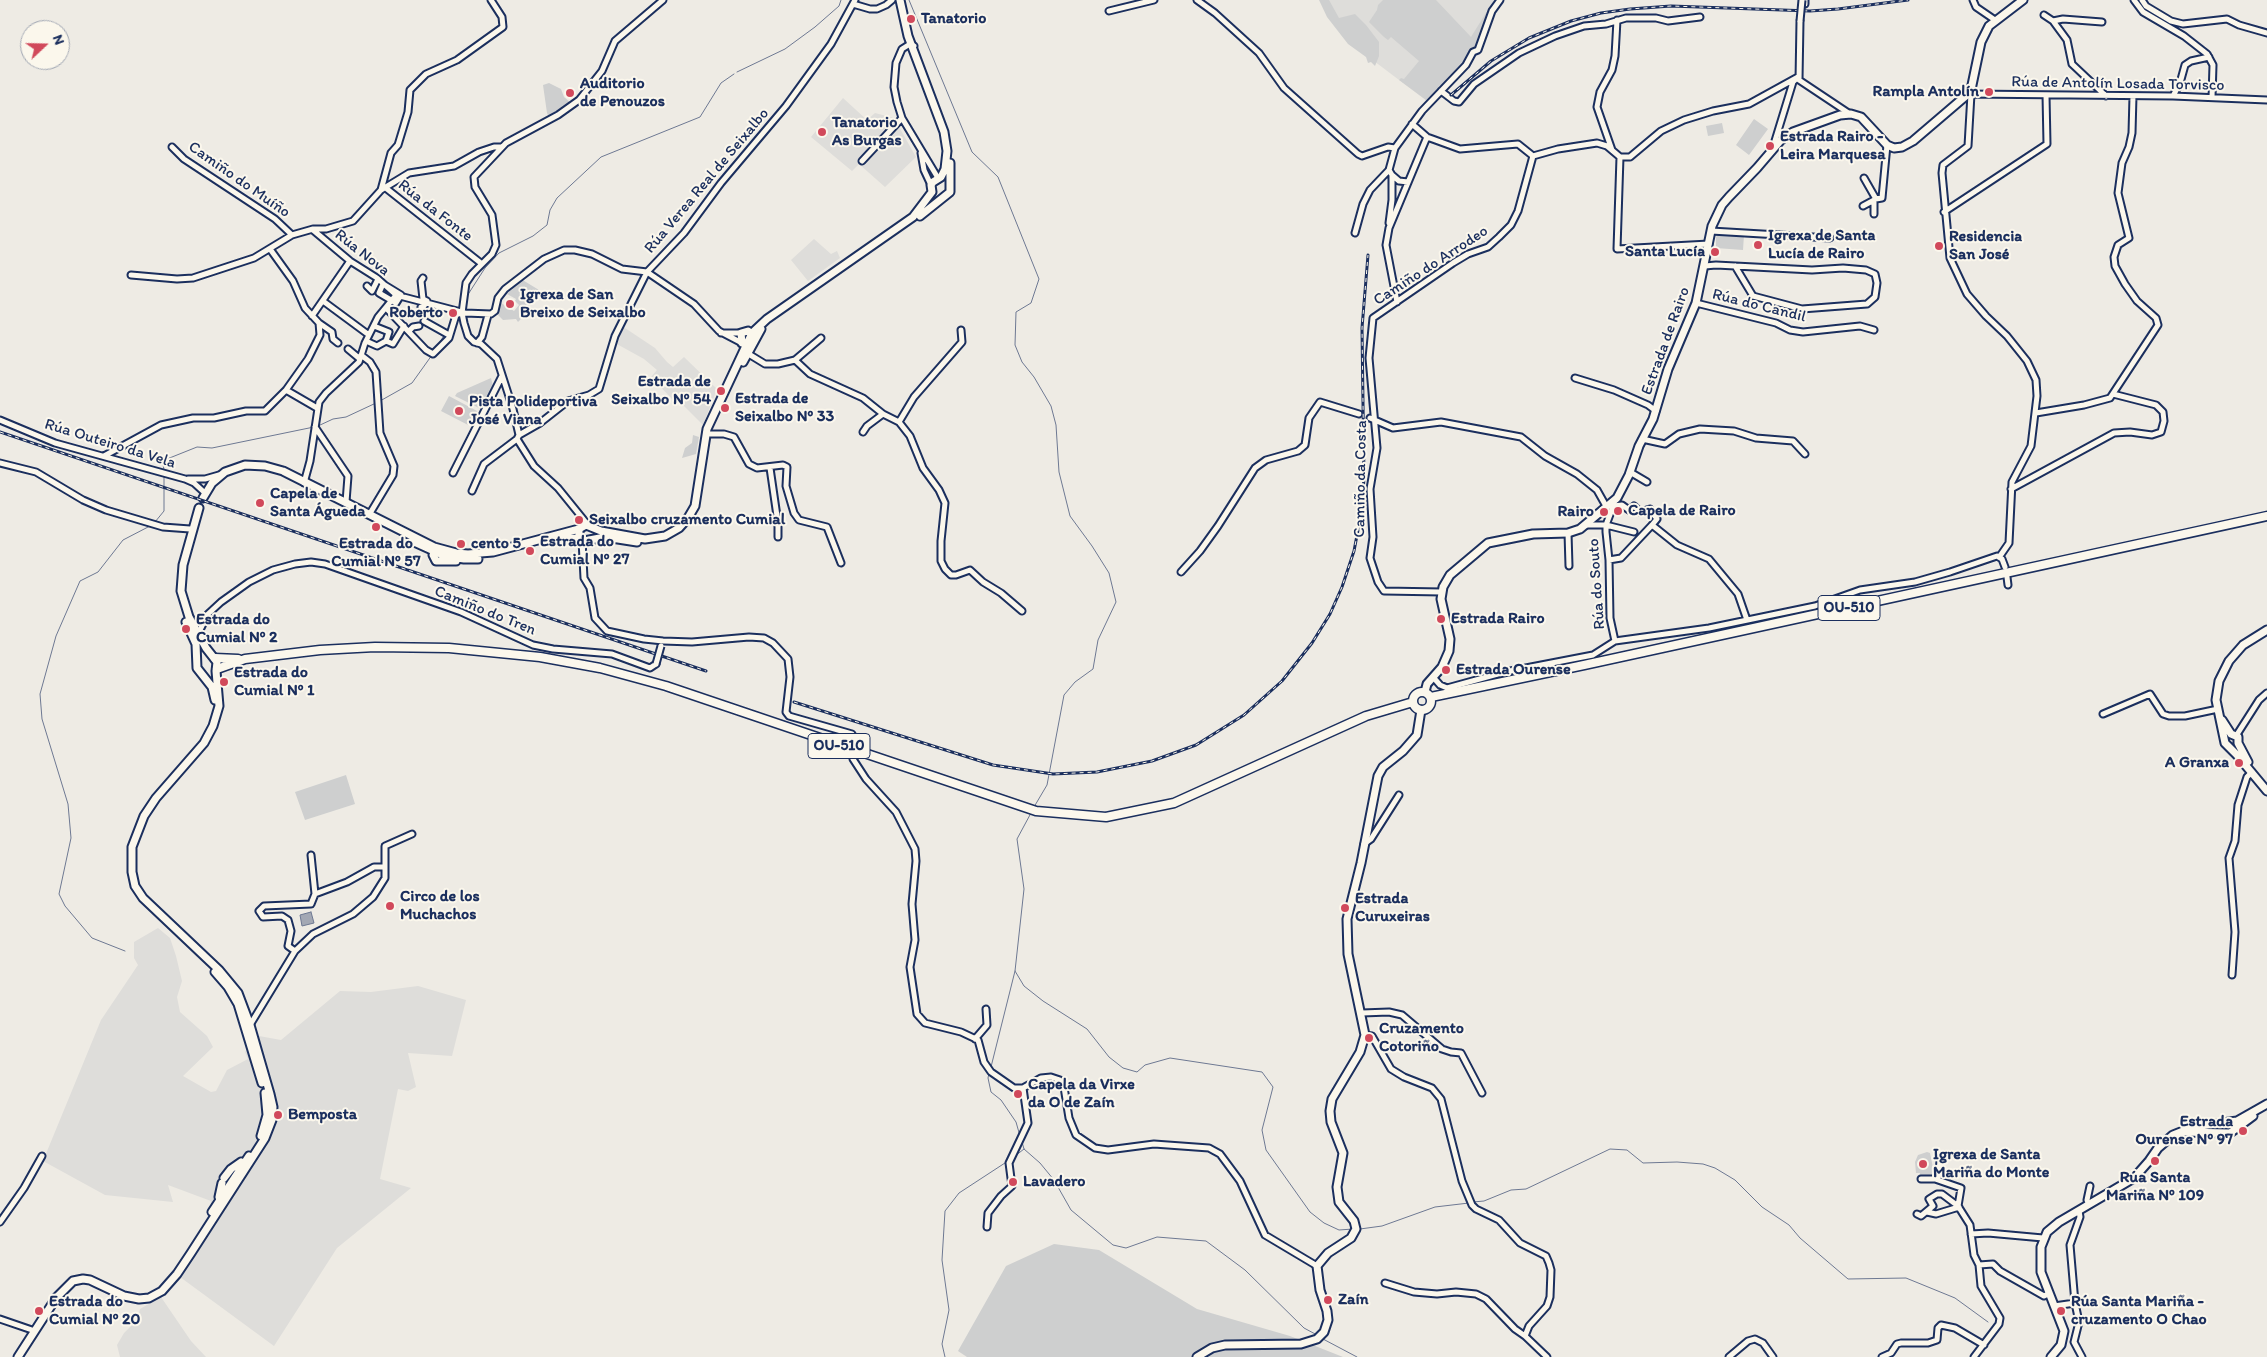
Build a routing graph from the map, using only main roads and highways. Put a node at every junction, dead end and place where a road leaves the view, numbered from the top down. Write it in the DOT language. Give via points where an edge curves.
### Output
graph roads {
  1 [pos="2267,516"];
  2 [pos="213,657"];
  3 [pos="245,660"];
  4 [pos="216,670"];
  5 [pos="1428,694"];
  6 [pos="1413,702"];
  1 -- 5 [label="main road, OU-510" via="1603,661"];
  2 -- 3 [label="main road"];
  3 -- 4 [label="main road"];
  3 -- 6 [label="main road, OU-510" via="336,649 426,647 491,651 577,664 666,686 1036,811 1106,817 1174,803 1366,716"];
  5 -- 6 [label="main road, OU-510" via="1418,693"];
  5 -- 6 [label="main road" via="1430,706 1421,710"];
}
